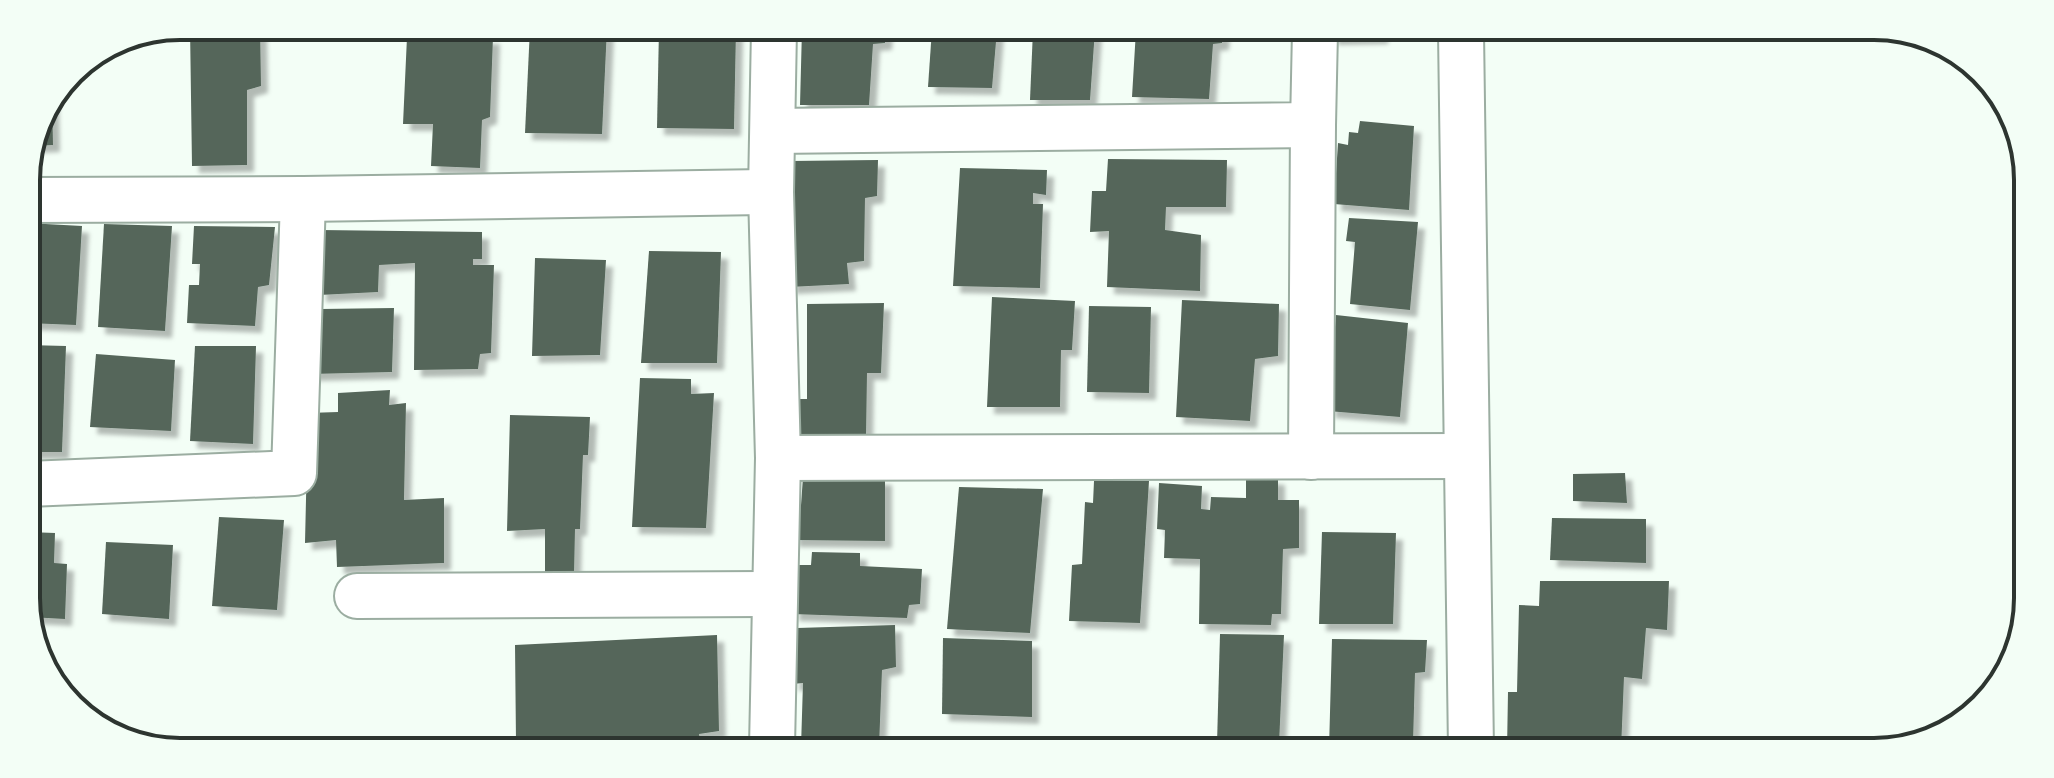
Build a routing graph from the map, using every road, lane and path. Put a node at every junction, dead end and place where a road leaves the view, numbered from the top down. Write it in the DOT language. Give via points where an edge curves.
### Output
graph roads {
  1 [pos="774,40"];
  2 [pos="1315,40"];
  3 [pos="1461,40"];
  4 [pos="1313,125"];
  5 [pos="773,131"];
  6 [pos="771,192"];
  7 [pos="303,199"];
  8 [pos="40,200"];
  9 [pos="1466,456"];
  10 [pos="1311,457"];
  11 [pos="778,458"];
  12 [pos="40,484"];
  13 [pos="775,594"];
  14 [pos="357,596"];
  15 [pos="772,738"];
  16 [pos="1471,738"];
  1 -- 5 [label="street"];
  2 -- 4 [label="street"];
  3 -- 9 [label="street"];
  4 -- 5 [label="street"];
  4 -- 10 [label="street"];
  5 -- 6 [label="street"];
  6 -- 7 [label="street"];
  6 -- 11 [label="street"];
  7 -- 8 [label="street"];
  7 -- 12 [label="street" via="294,473"];
  9 -- 10 [label="street"];
  9 -- 16 [label="street"];
  10 -- 11 [label="street"];
  11 -- 13 [label="street"];
  13 -- 14 [label="street"];
  13 -- 15 [label="street"];
}
